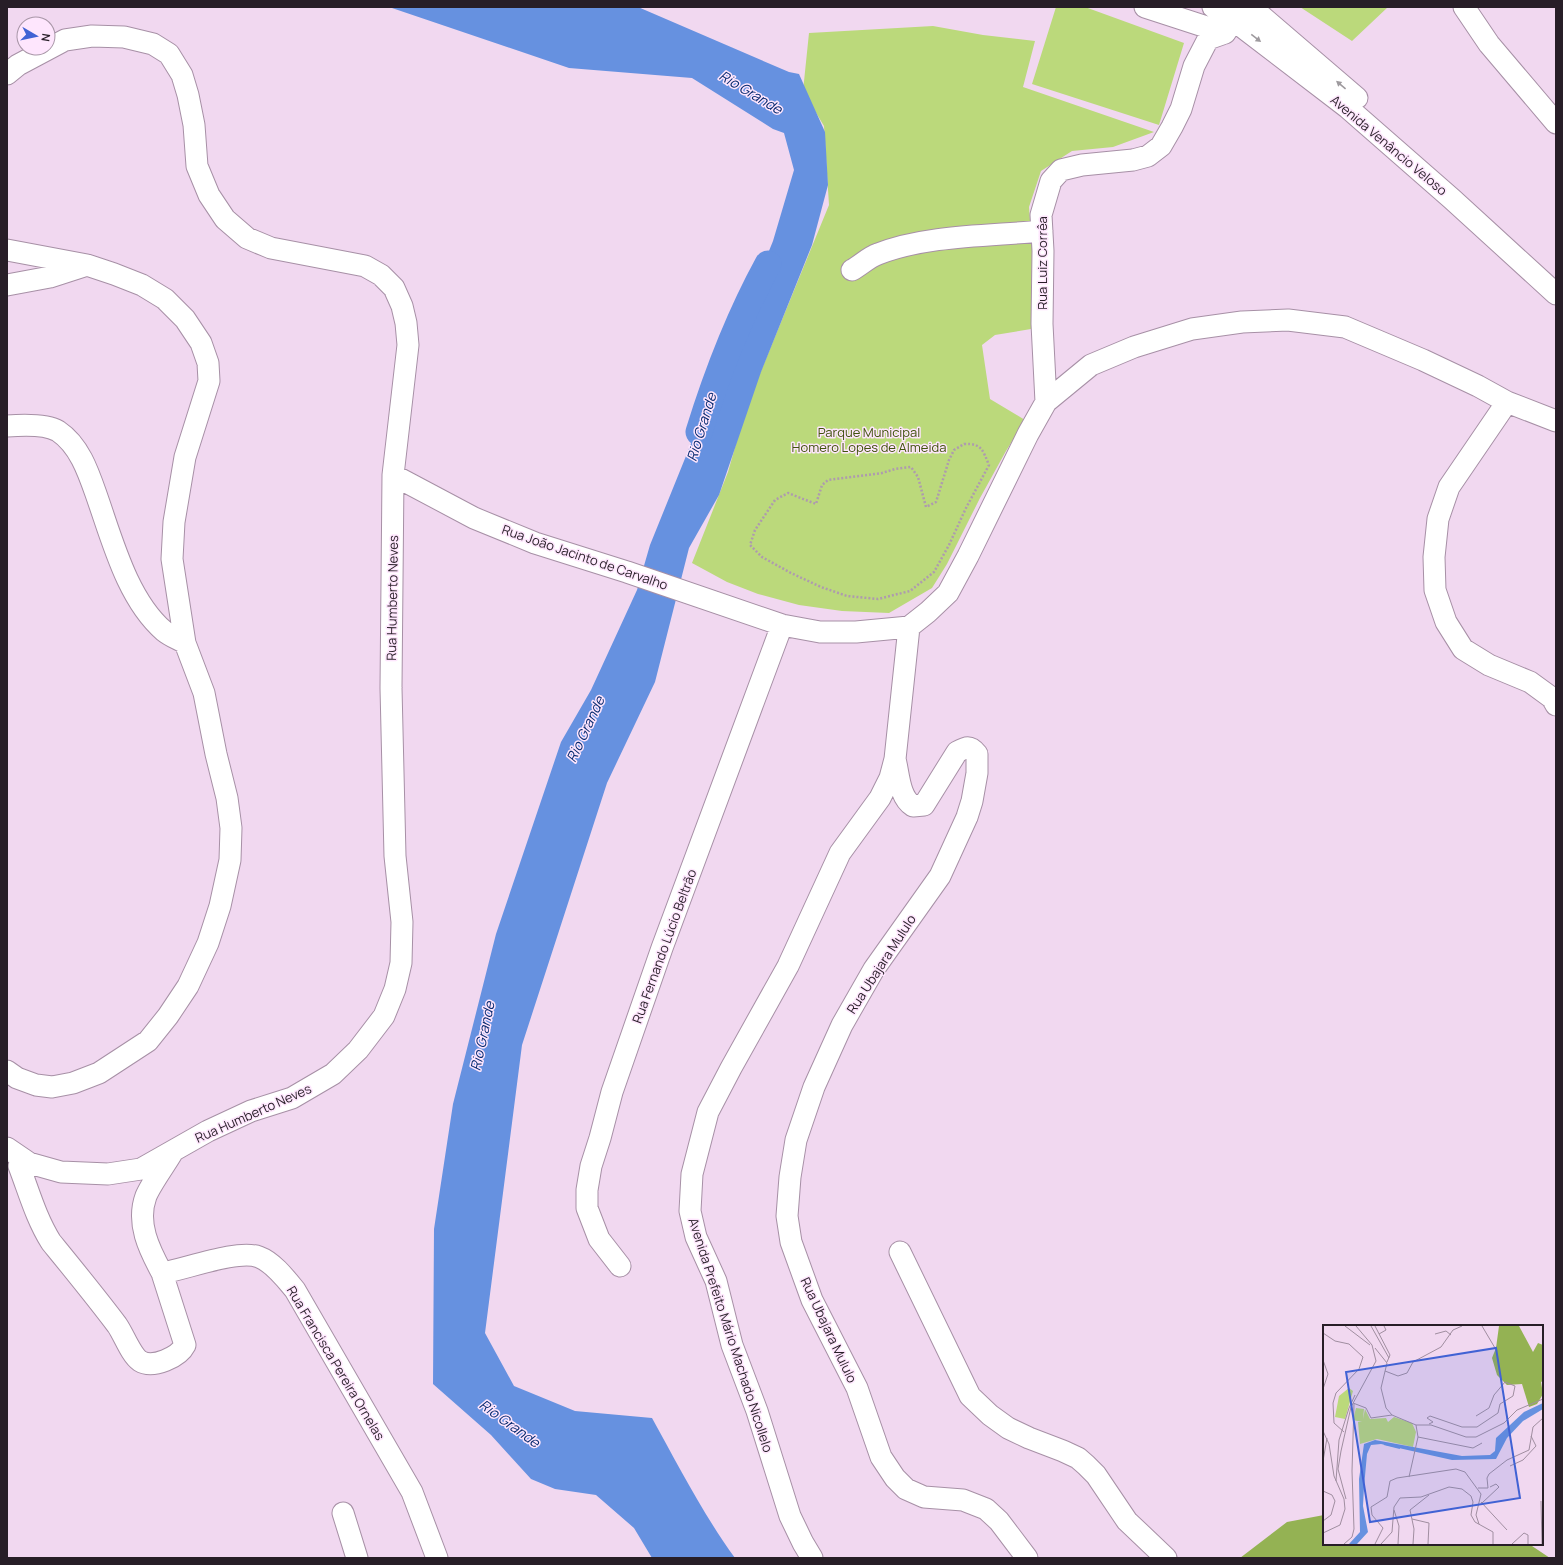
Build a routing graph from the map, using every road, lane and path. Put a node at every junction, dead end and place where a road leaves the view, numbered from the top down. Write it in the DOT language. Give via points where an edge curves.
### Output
graph roads {
  1 [pos="1145,7"];
  2 [pos="1213,7"];
  3 [pos="1251,7"];
  4 [pos="1464,7"];
  5 [pos="1233,20"];
  6 [pos="7,74"];
  7 [pos="1556,122"];
  8 [pos="1042,231"];
  9 [pos="7,250"];
  10 [pos="87,266"];
  11 [pos="852,270"];
  12 [pos="1556,282"];
  13 [pos="7,285"];
  14 [pos="1556,294"];
  15 [pos="1046,402"];
  16 [pos="1507,402"];
  17 [pos="1556,421"];
  18 [pos="7,426"];
  19 [pos="989,465"];
  20 [pos="393,475"];
  21 [pos="782,625"];
  22 [pos="909,627"];
  23 [pos="185,643"];
  24 [pos="1556,705"];
  25 [pos="895,759"];
  26 [pos="7,1071"];
  27 [pos="7,1148"];
  28 [pos="172,1153"];
  29 [pos="19,1166"];
  30 [pos="900,1252"];
  31 [pos="620,1266"];
  32 [pos="162,1273"];
  33 [pos="343,1513"];
  34 [pos="357,1558"];
  35 [pos="437,1558"];
  36 [pos="812,1558"];
  37 [pos="1027,1558"];
  38 [pos="1166,1558"];
  1 -- 5 [label="street"];
  2 -- 5 [label="street, Avenida Venâncio Veloso"];
  12 -- 3 [label="street, Avenida Venâncio Veloso, one-way" via="1416,148"];
  4 -- 7 [label="street" via="1489,44"];
  5 -- 8 [label="street, Rua Luiz Corrêa" via="1208,39 1194,66 1172,127 1161,146 1148,156 1133,160 1082,165 1061,170 1051,181 1046,195 1041,215"];
  5 -- 14 [label="street, Avenida Venâncio Veloso, one-way" via="1354,113 1452,198"];
  6 -- 20 [label="street, Rua Humberto Neves" via="18,65 65,40 92,36 124,37 153,44 169,54 182,74 188,95 194,125 197,166 209,195 225,220 247,238 271,248 365,266 381,275 394,288 402,306 408,345"];
  8 -- 11 [label="street" via="933,240 877,254"];
  8 -- 15 [label="street, Rua Luiz Corrêa" via="1042,324"];
  9 -- 10 [label="street"];
  10 -- 13 [label="street" via="50,277"];
  10 -- 23 [label="street" via="142,285 165,299 185,319 201,343 208,363 208,381 185,457 174,522 172,558"];
  15 -- 16 [label="street" via="1091,365 1134,347 1192,329 1242,322 1288,320 1345,327 1423,360"];
  15 -- 22 [label="street" via="948,593"];
  16 -- 17 [label="street"];
  16 -- 24 [label="street" via="1448,487 1438,519 1434,557 1435,590 1446,622 1463,649 1489,665 1530,682 1552,698"];
  18 -- 23 [label="street" via="45,427 56,430 69,440 90,475 129,582 155,623 166,633"];
  19 -- 19 [label="path" via="934,572 910,591 878,599 847,596 791,573 762,557 750,545 755,530 775,500 788,493 816,504 822,486 828,480 882,474 911,467 918,477 926,507 936,502 954,450 964,444 973,444 982,448"];
  20 -- 21 [label="street, Rua João Jacinto de Carvalho" via="474,518 535,543"];
  20 -- 28 [label="street, Rua Humberto Neves" via="391,695 395,856 402,922 401,962 395,989 384,1016 358,1050 333,1074 292,1098 251,1111 208,1131"];
  21 -- 22 [label="street, Rua João Jacinto de Carvalho" via="820,632 856,632"];
  21 -- 31 [label="street, Rua Fernando Lúcio Beltrão" via="654,969 612,1092 591,1166 587,1208 599,1239"];
  22 -- 25 [label="street, Avenida Prefeito Mário Machado Nicollelo"];
  23 -- 26 [label="street" via="204,692 231,828 230,860 208,944 188,986 168,1016 148,1041 116,1063 73,1083 52,1087 17,1078"];
  25 -- 36 [label="street, Avenida Prefeito Mário Machado Nicollelo" via="890,778 880,798 840,853 788,966 755,1022 708,1112 692,1174 690,1211 696,1237 716,1281 732,1345 757,1411 790,1516"];
  25 -- 37 [label="street, Rua Ubajara Mululo" via="903,794 913,806 924,804 957,752 969,746 977,754 976,787 967,817 940,876 874,969 842,1025 814,1087 796,1140 790,1177 787,1216 791,1242 812,1300 857,1388 881,1457 895,1478 906,1489 924,1497 963,1500 986,1510 999,1521"];
  27 -- 29 [label="street, Rua Humberto Neves"];
  28 -- 29 [label="street, Rua Humberto Neves" via="141,1169 108,1174 61,1172"];
  28 -- 32 [label="street" via="146,1196 142,1218 145,1238"];
  29 -- 32 [label="street" via="44,1232 118,1327 135,1356 145,1363 176,1356 185,1345"];
  30 -- 38 [label="street" via="970,1396 1008,1428 1078,1458 1096,1475 1127,1521"];
  32 -- 35 [label="street, Rua Francisca Pereira Ornelas" via="245,1255 260,1257 278,1270 296,1290 412,1492"];
  33 -- 34 [label="street"];
}
